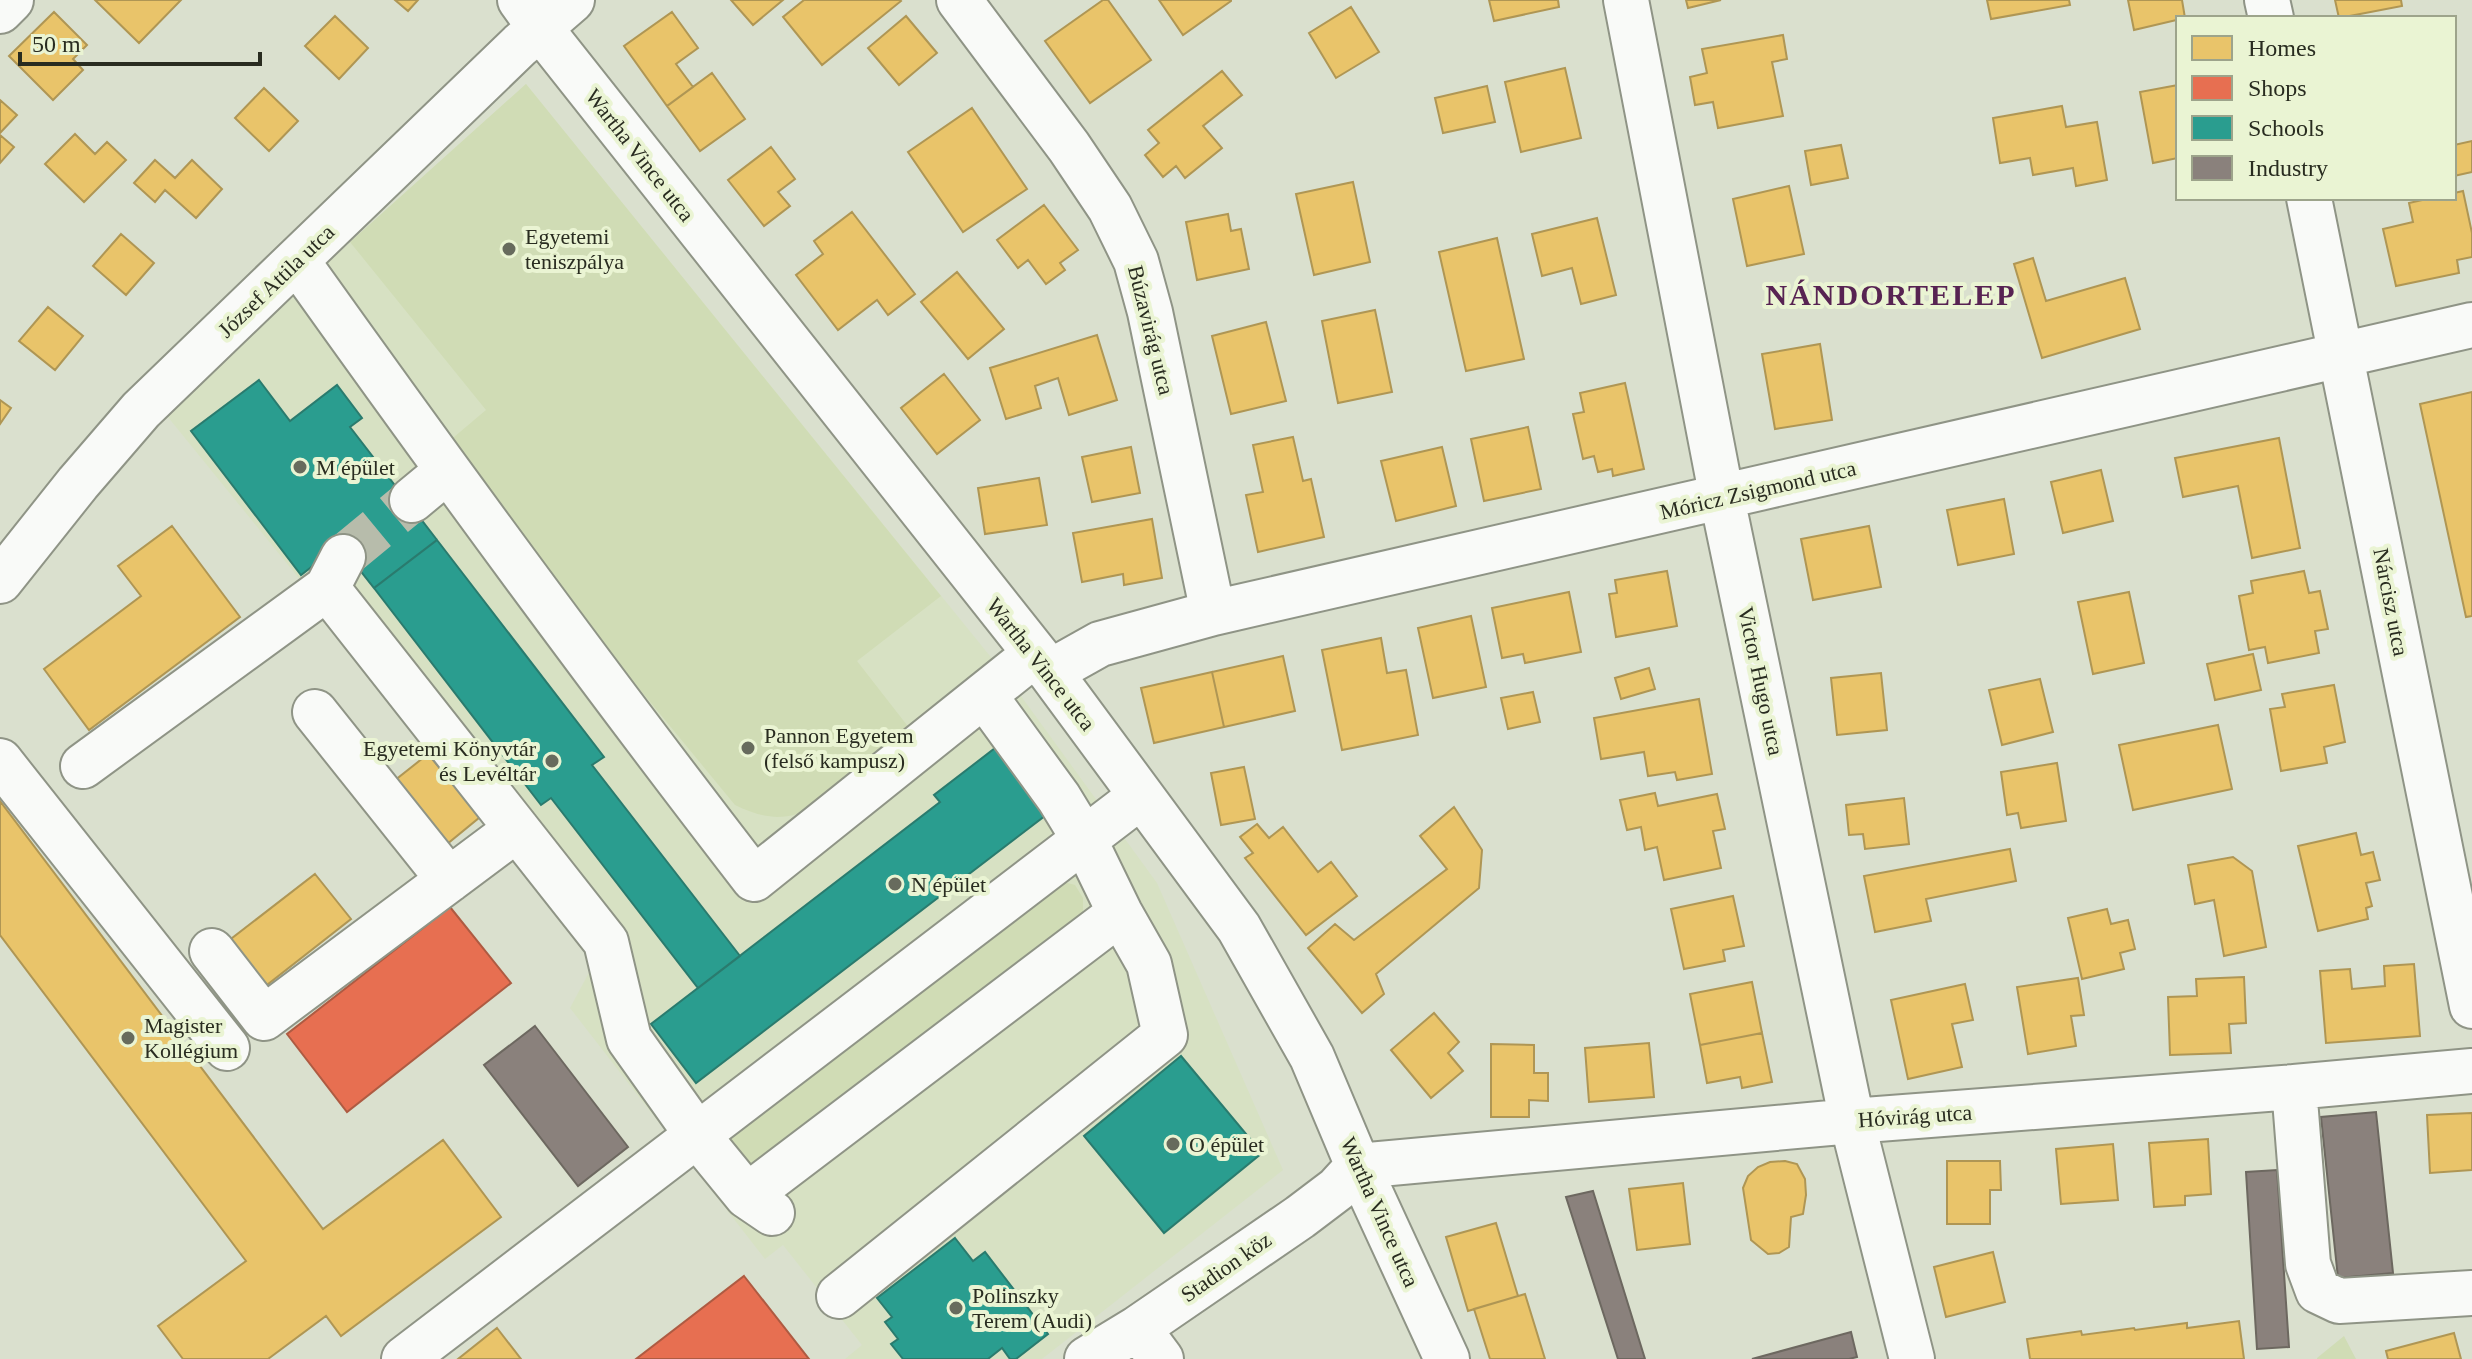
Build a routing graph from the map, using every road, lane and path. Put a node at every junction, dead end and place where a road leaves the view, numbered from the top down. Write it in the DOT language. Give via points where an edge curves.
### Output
graph roads {
  1 [pos="11,0"];
  2 [pos="959,0"];
  3 [pos="1626,0"];
  4 [pos="544,9"];
  5 [pos="0,11"];
  6 [pos="2309,200"];
  7 [pos="297,261"];
  8 [pos="2472,325"];
  9 [pos="2342,354"];
  10 [pos="447,471"];
  11 [pos="1722,498"];
  12 [pos="412,500"];
  13 [pos="0,581"];
  14 [pos="1213,613"];
  15 [pos="1042,663"];
  16 [pos="984,695"];
  17 [pos="315,712"];
  18 [pos="0,761"];
  19 [pos="83,766"];
  20 [pos="1141,796"];
  21 [pos="517,829"];
  22 [pos="1084,839"];
  23 [pos="449,880"];
  24 [pos="1120,913"];
  25 [pos="212,951"];
  26 [pos="2472,1006"];
  27 [pos="227,1048"];
  28 [pos="2472,1071"];
  29 [pos="2294,1087"];
  30 [pos="1852,1121"];
  31 [pos="698,1136"];
  32 [pos="1358,1166"];
  33 [pos="2472,1293"];
  34 [pos="839,1296"];
  35 [pos="1149,1344"];
  36 [pos="404,1359"];
  37 [pos="1087,1359"];
  38 [pos="1447,1359"];
  39 [pos="1912,1359"];
  1 -- 5 [label="street"];
  2 -- 14 [label="street, Búzavirág utca" via="1069,147 1110,208 1136,261"];
  3 -- 11 [label="street, Victor Hugo utca"];
  4 -- 7 [label="street, József Attila utca"];
  4 -- 15 [label="street, Wartha Vince utca"];
  6 -- 9 [label="street, Nárcisz utca"];
  7 -- 10 [label="street"];
  7 -- 13 [label="street, József Attila utca" via="141,410"];
  8 -- 9 [label="street, Móricz Zsigmond utca"];
  9 -- 11 [label="street, Móricz Zsigmond utca"];
  9 -- 26 [label="street, Nárcisz utca"];
  10 -- 12 [label="street"];
  10 -- 16 [label="street, Móricz Zsigmond utca" via="754,879"];
  11 -- 14 [label="street, Móricz Zsigmond utca"];
  11 -- 30 [label="street, Victor Hugo utca"];
  14 -- 15 [label="street, Móricz Zsigmond utca"];
  15 -- 16 [label="street, Móricz Zsigmond utca"];
  15 -- 20 [label="street, Wartha Vince utca"];
  16 -- 22 [label="street"];
  17 -- 23 [label="street"];
  18 -- 27 [label="street"];
  19 -- 21 [label="street" via="335,572"];
  20 -- 22 [label="street"];
  20 -- 32 [label="street, Wartha Vince utca" via="1239,928 1312,1057"];
  21 -- 23 [label="street"];
  21 -- 31 [label="street" via="606,942 629,1039"];
  22 -- 24 [label="street"];
  22 -- 31 [label="street"];
  23 -- 25 [label="street" via="264,1018"];
  24 -- 31 [label="street" via="759,1205"];
  24 -- 34 [label="street" via="1149,964 1165,1035"];
  28 -- 29 [label="street, Hóvirág utca"];
  29 -- 30 [label="street, Hóvirág utca"];
  29 -- 33 [label="street" via="2308,1264 2318,1291 2339,1301"];
  30 -- 32 [label="street, Hóvirág utca"];
  30 -- 39 [label="street, Victor Hugo utca"];
  31 -- 36 [label="street"];
  32 -- 35 [label="street, Stadion köz"];
  32 -- 38 [label="street, Wartha Vince utca"];
  35 -- 37 [label="street, Stadion köz"];
}
